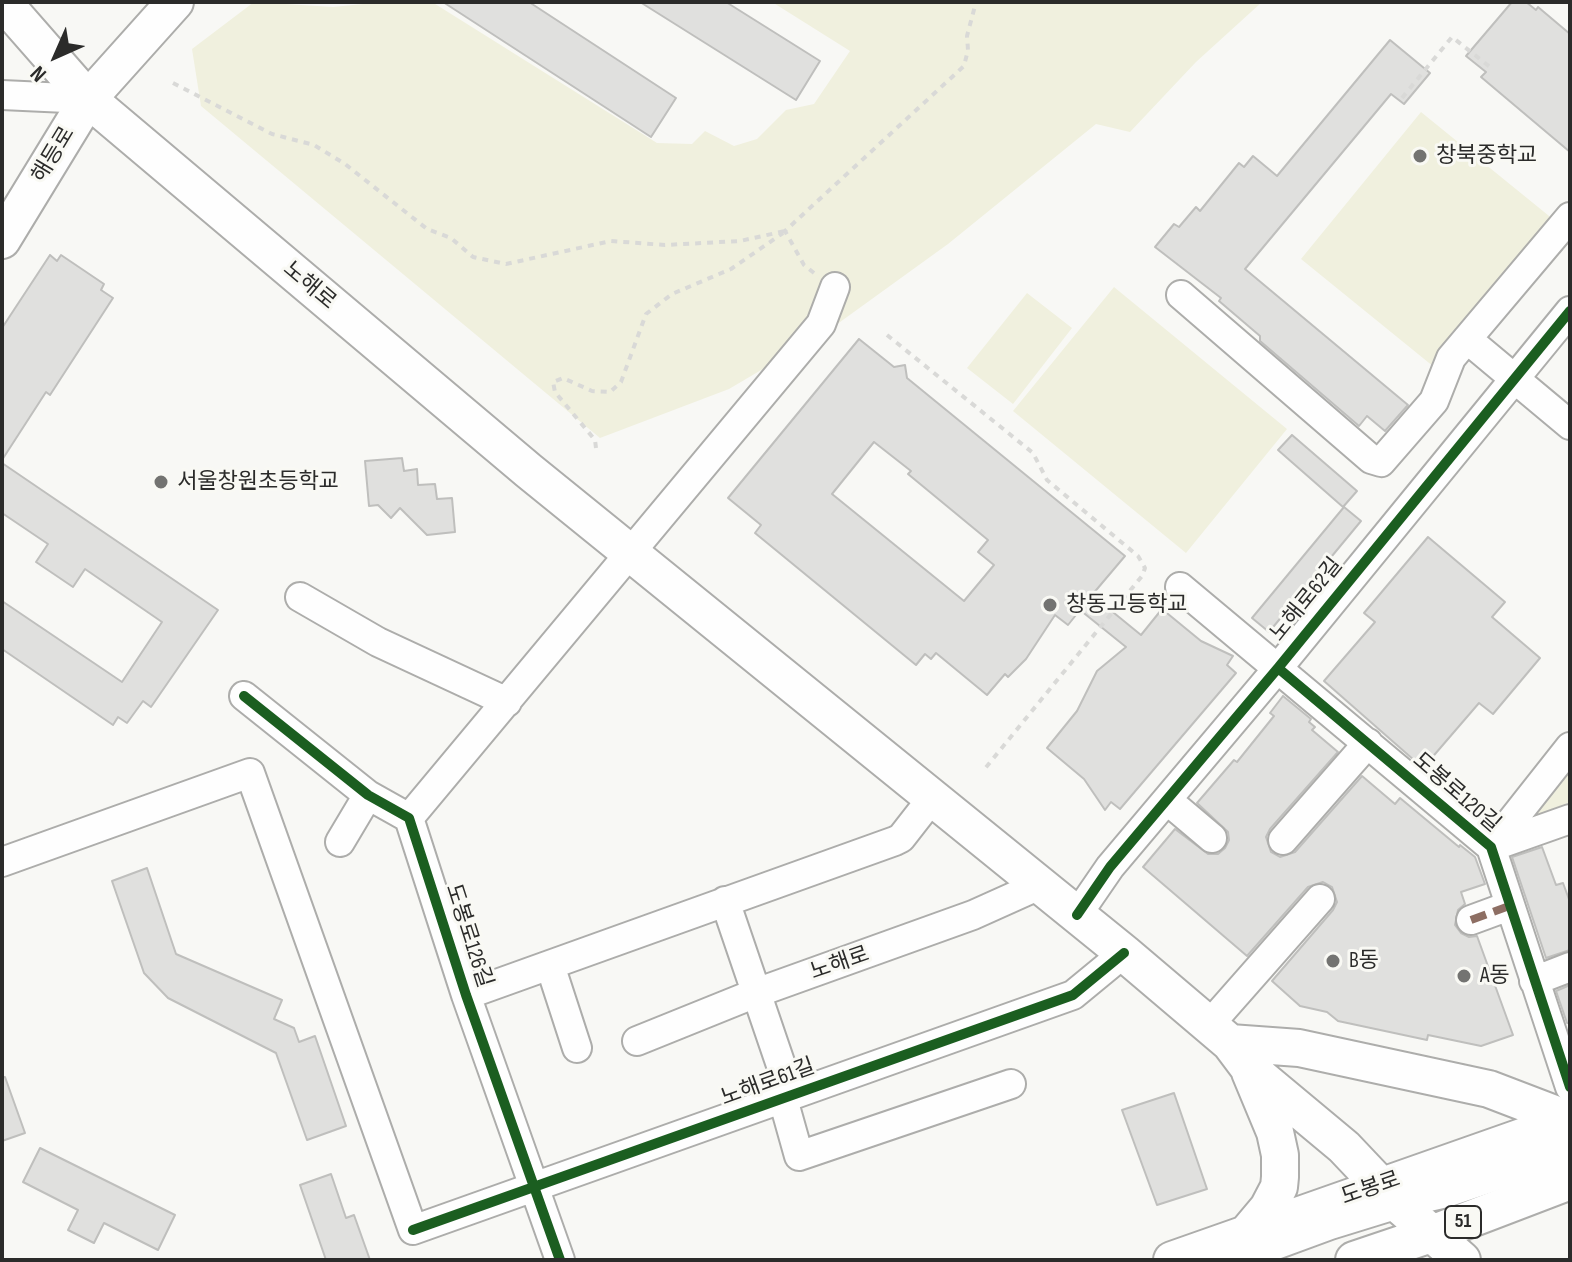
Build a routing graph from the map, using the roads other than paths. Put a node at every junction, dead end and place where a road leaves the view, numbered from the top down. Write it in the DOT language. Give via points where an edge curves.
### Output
graph roads {
  1 [pos="3,2"];
  2 [pos="175,2"];
  3 [pos="2,95"];
  4 [pos="88,99"];
  5 [pos="1570,217"];
  6 [pos="2,240"];
  7 [pos="835,287"];
  8 [pos="1181,295"];
  9 [pos="1570,311"];
  10 [pos="1467,339"];
  11 [pos="1514,377"];
  12 [pos="1570,425"];
  13 [pos="631,553"];
  14 [pos="1180,587"];
  15 [pos="300,597"];
  16 [pos="1278,668"];
  17 [pos="244,696"];
  18 [pos="507,702"];
  19 [pos="1368,743"];
  20 [pos="1570,747"];
  21 [pos="368,795"];
  22 [pos="933,797"];
  23 [pos="1167,800"];
  24 [pos="409,818"];
  25 [pos="1570,819"];
  26 [pos="1212,838"];
  27 [pos="1283,840"];
  28 [pos="340,842"];
  29 [pos="1491,847"];
  30 [pos="2,862"];
  31 [pos="1042,884"];
  32 [pos="1320,899"];
  33 [pos="725,901"];
  34 [pos="1509,906"];
  35 [pos="1077,915"];
  36 [pos="1471,920"];
  37 [pos="1124,953"];
  38 [pos="550,965"];
  39 [pos="1570,967"];
  40 [pos="1534,981"];
  41 [pos="756,993"];
  42 [pos="466,995"];
  43 [pos="637,1041"];
  44 [pos="1229,1045"];
  45 [pos="577,1048"];
  46 [pos="1011,1084"];
  47 [pos="1570,1087"];
  48 [pos="783,1099"];
  49 [pos="1570,1120"];
  50 [pos="1570,1151"];
  51 [pos="1570,1164"];
  52 [pos="1570,1181"];
  53 [pos="536,1188"];
  54 [pos="1406,1209"];
  55 [pos="1251,1251"];
  56 [pos="560,1260"];
  57 [pos="1172,1260"];
  58 [pos="1354,1260"];
  59 [pos="1462,1260"];
  1 -- 4 [label="main road, 노해로"];
  2 -- 4 [label="main road, 해등로"];
  3 -- 4 [label="street"];
  4 -- 6 [label="main road, 해등로"];
  4 -- 13 [label="main road, 노해로"];
  5 -- 10 [label="street"];
  7 -- 13 [label="street" via="821,324"];
  8 -- 10 [label="street" via="1376,462 1430,406 1448,363"];
  9 -- 11 [label="street, 노해로62길"];
  10 -- 11 [label="street"];
  11 -- 12 [label="street"];
  11 -- 16 [label="street, 노해로62길"];
  13 -- 18 [label="street"];
  13 -- 22 [label="main road, 노해로"];
  14 -- 16 [label="street, 도봉로120길"];
  15 -- 18 [label="street" via="378,642"];
  16 -- 19 [label="street, 도봉로120길"];
  16 -- 23 [label="street, 노해로62길"];
  17 -- 21 [label="street"];
  18 -- 24 [label="street"];
  19 -- 27 [label="street"];
  19 -- 29 [label="street, 도봉로120길"];
  20 -- 29 [label="street"];
  21 -- 24 [label="street"];
  21 -- 28 [label="street"];
  22 -- 31 [label="main road, 노해로"];
  22 -- 33 [label="street" via="895,841"];
  23 -- 26 [label="street"];
  23 -- 35 [label="street, 노해로62길"];
  24 -- 42 [label="street, 도봉로126길"];
  25 -- 29 [label="street"];
  29 -- 34 [label="street, 도봉로120길"];
  30 -- 53 [label="street, 노해로61길" via="250,773 413,1230"];
  31 -- 35 [label="main road, 노해로"];
  31 -- 41 [label="street, 노해로" via="909,940"];
  32 -- 44 [label="street"];
  33 -- 38 [label="street"];
  33 -- 41 [label="street, 노해로61길"];
  34 -- 36 [label="street"];
  34 -- 40 [label="street, 도봉로120길"];
  35 -- 37 [label="main road, 노해로"];
  37 -- 44 [label="main road, 노해로"];
  37 -- 48 [label="street, 노해로61길" via="1073,995"];
  38 -- 42 [label="street"];
  38 -- 45 [label="street"];
  39 -- 40 [label="street"];
  40 -- 47 [label="street, 도봉로120길"];
  41 -- 43 [label="street, 노해로"];
  41 -- 48 [label="street, 노해로61길" via="785,1077"];
  42 -- 53 [label="street, 도봉로126길"];
  44 -- 49 [label="main road" via="1299,1048 1489,1089"];
  44 -- 54 [label="main road, 노해로"];
  44 -- 55 [label="main road" via="1275,1132 1280,1155 1279,1187"];
  46 -- 48 [label="street, 노해로61길" via="799,1156"];
  48 -- 53 [label="street, 노해로61길"];
  49 -- 54 [label="main road, 도봉로 / 51"];
  50 -- 54 [label="street"];
  51 -- 54 [label="street" via="1449,1204"];
  52 -- 54 [label="main road, 도봉로 / 51"];
  53 -- 56 [label="street, 도봉로126길"];
  54 -- 55 [label="main road, 도봉로 / 51"];
  54 -- 58 [label="main road, 도봉로 / 51"];
  54 -- 59 [label="main road, 노해로"];
  55 -- 57 [label="main road, 도봉로 / 51"];
}
